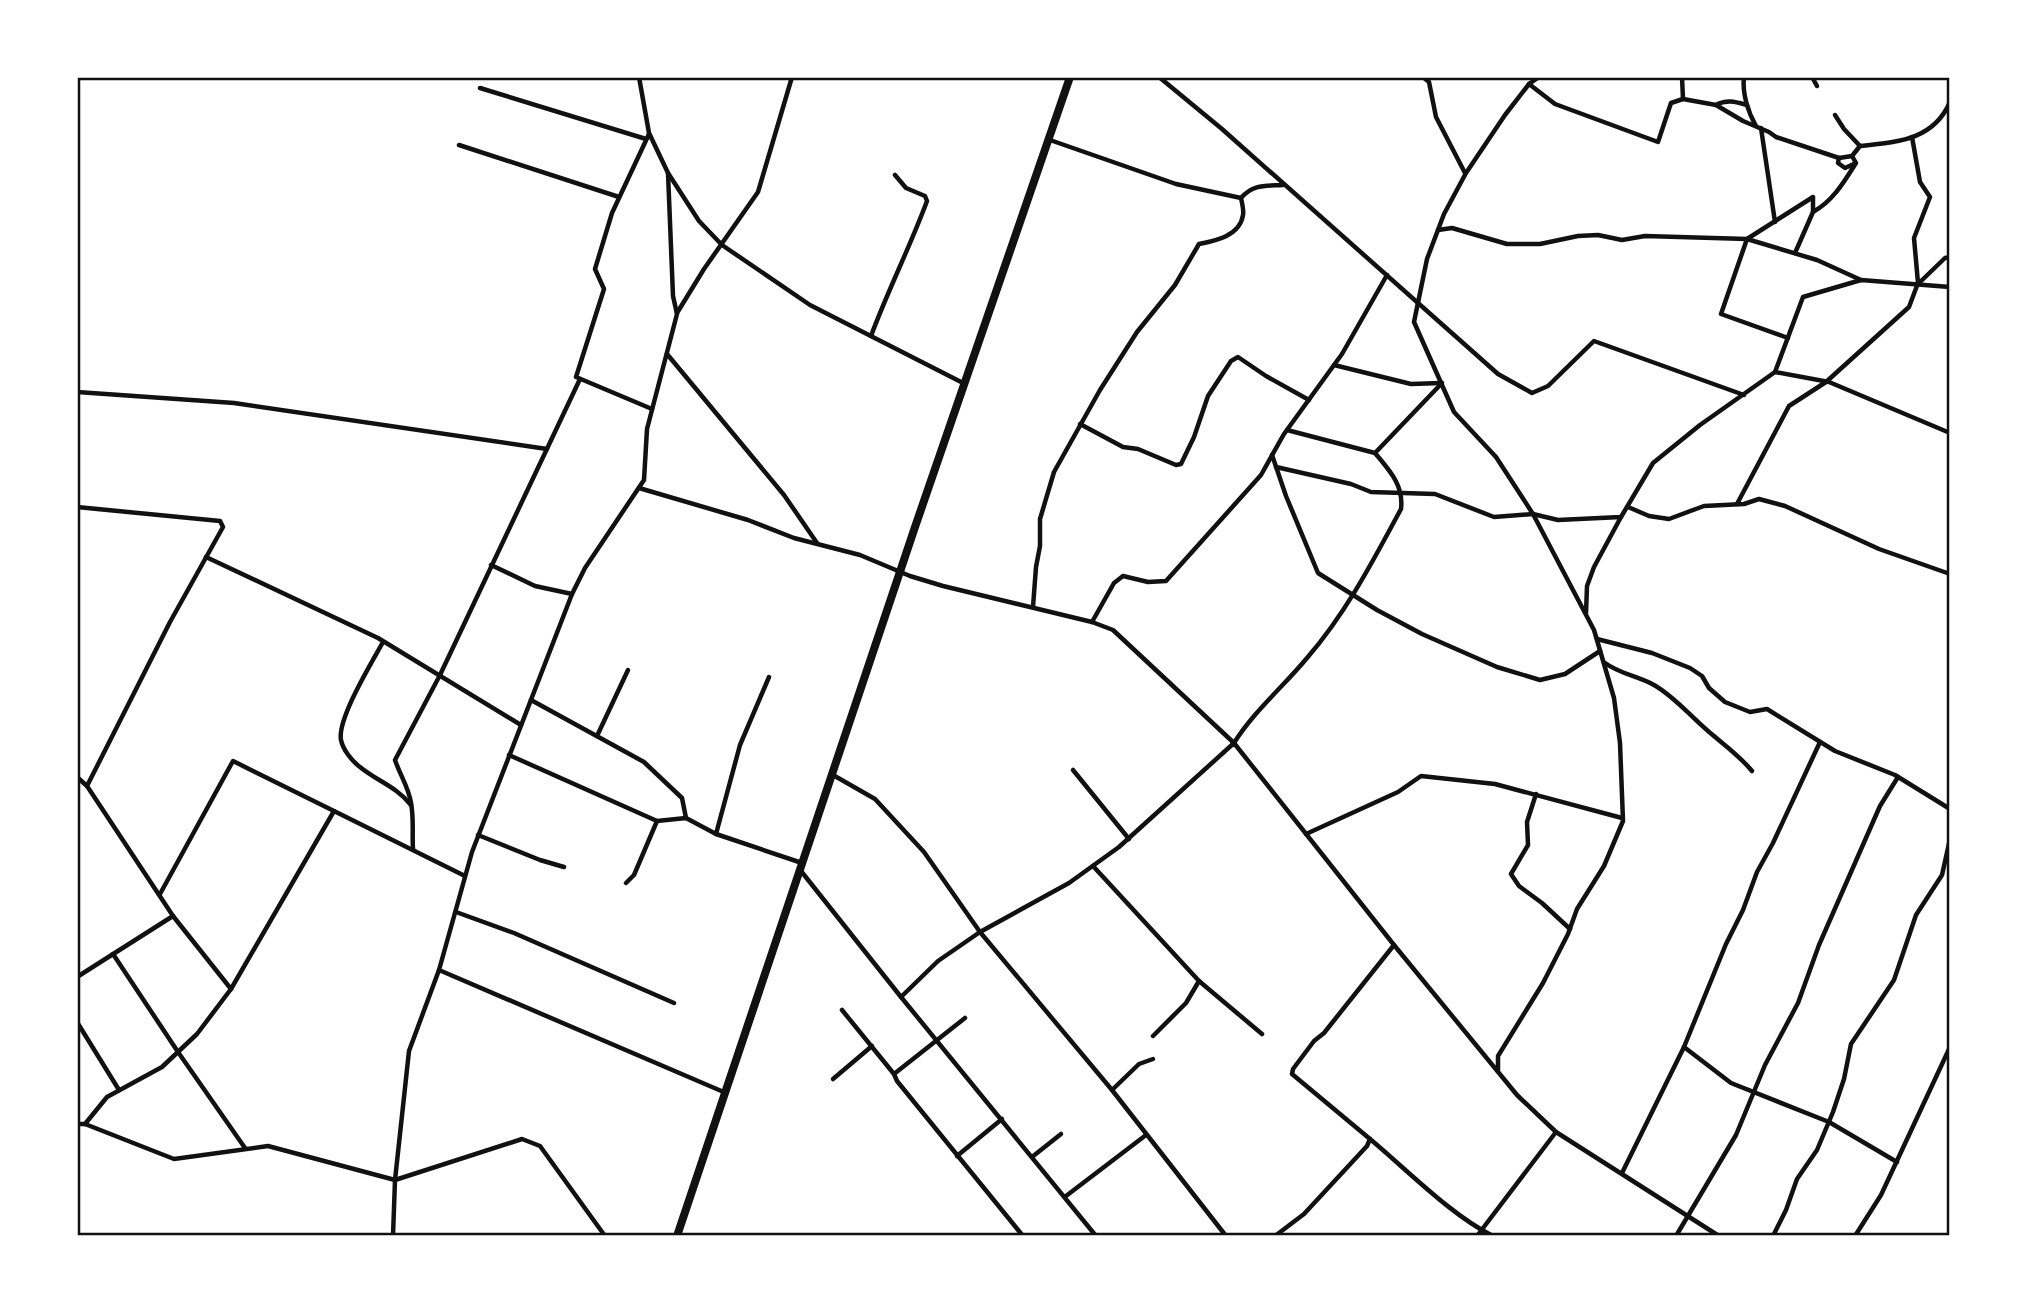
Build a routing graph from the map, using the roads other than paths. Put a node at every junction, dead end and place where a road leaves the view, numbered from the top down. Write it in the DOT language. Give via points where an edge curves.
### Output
graph roads {
  1 [pos="639,77"];
  2 [pos="792,77"];
  3 [pos="1070,77"];
  4 [pos="1159,77"];
  5 [pos="1423,77"];
  6 [pos="1539,77"];
  7 [pos="1682,77"];
  8 [pos="1744,77"];
  9 [pos="1812,77"];
  10 [pos="1529,84"];
  11 [pos="1817,86"];
  12 [pos="480,88"];
  13 [pos="1744,89"];
  14 [pos="1683,99"];
  15 [pos="1732,101"];
  16 [pos="1950,102"];
  17 [pos="1716,105"];
  18 [pos="1747,105"];
  19 [pos="1948,111"];
  20 [pos="1835,115"];
  21 [pos="1758,128"];
  22 [pos="649,132"];
  23 [pos="1912,137"];
  24 [pos="646,139"];
  25 [pos="1049,140"];
  26 [pos="458,145"];
  27 [pos="1860,146"];
  28 [pos="1852,156"];
  29 [pos="1839,158"];
  30 [pos="1856,163"];
  31 [pos="668,173"];
  32 [pos="1466,173"];
  33 [pos="895,175"];
  34 [pos="1284,185"];
  35 [pos="619,197"];
  36 [pos="1241,198"];
  37 [pos="1813,212"];
  38 [pos="1775,222"];
  39 [pos="1438,230"];
  40 [pos="1747,239"];
  41 [pos="722,245"];
  42 [pos="1795,253"];
  43 [pos="1950,257"];
  44 [pos="1387,275"];
  45 [pos="1861,280"];
  46 [pos="1918,283"];
  47 [pos="1950,287"];
  48 [pos="1417,303"];
  49 [pos="677,314"];
  50 [pos="871,336"];
  51 [pos="1788,338"];
  52 [pos="666,353"];
  53 [pos="1335,365"];
  54 [pos="1775,372"];
  55 [pos="580,379"];
  56 [pos="1826,382"];
  57 [pos="1442,383"];
  58 [pos="965,384"];
  59 [pos="77,392"];
  60 [pos="1744,395"];
  61 [pos="1309,400"];
  62 [pos="652,410"];
  63 [pos="1080,424"];
  64 [pos="1287,430"];
  65 [pos="1950,433"];
  66 [pos="547,449"];
  67 [pos="1375,453"];
  68 [pos="1272,455"];
  69 [pos="1276,467"];
  70 [pos="639,488"];
  71 [pos="1401,492"];
  72 [pos="1737,504"];
  73 [pos="77,507"];
  74 [pos="1628,507"];
  75 [pos="1533,514"];
  76 [pos="1621,517"];
  77 [pos="817,544"];
  78 [pos="206,557"];
  79 [pos="491,565"];
  80 [pos="901,572"];
  81 [pos="1950,574"];
  82 [pos="572,594"];
  83 [pos="1353,596"];
  84 [pos="1033,607"];
  85 [pos="1586,614"];
  86 [pos="1092,622"];
  87 [pos="1597,639"];
  88 [pos="383,642"];
  89 [pos="1600,651"];
  90 [pos="1604,663"];
  91 [pos="628,670"];
  92 [pos="440,675"];
  93 [pos="769,677"];
  94 [pos="531,700"];
  95 [pos="522,725"];
  96 [pos="597,736"];
  97 [pos="1820,742"];
  98 [pos="1234,743"];
  99 [pos="509,755"];
  100 [pos="1073,770"];
  101 [pos="1752,771"];
  102 [pos="833,775"];
  103 [pos="77,777"];
  104 [pos="1898,777"];
  105 [pos="87,786"];
  106 [pos="1536,794"];
  107 [pos="412,805"];
  108 [pos="1950,809"];
  109 [pos="334,811"];
  110 [pos="686,818"];
  111 [pos="1622,818"];
  112 [pos="657,821"];
  113 [pos="716,834"];
  114 [pos="478,835"];
  115 [pos="1306,835"];
  116 [pos="1129,839"];
  117 [pos="1950,839"];
  118 [pos="413,850"];
  119 [pos="801,866"];
  120 [pos="1093,866"];
  121 [pos="564,867"];
  122 [pos="466,876"];
  123 [pos="626,883"];
  124 [pos="160,895"];
  125 [pos="456,912"];
  126 [pos="173,916"];
  127 [pos="1570,929"];
  128 [pos="980,932"];
  129 [pos="1394,945"];
  130 [pos="113,954"];
  131 [pos="439,970"];
  132 [pos="77,977"];
  133 [pos="1199,981"];
  134 [pos="231,989"];
  135 [pos="901,997"];
  136 [pos="674,1003"];
  137 [pos="842,1010"];
  138 [pos="965,1018"];
  139 [pos="77,1022"];
  140 [pos="1262,1034"];
  141 [pos="1153,1036"];
  142 [pos="936,1041"];
  143 [pos="872,1046"];
  144 [pos="1684,1047"];
  145 [pos="1950,1047"];
  146 [pos="178,1052"];
  147 [pos="1153,1059"];
  148 [pos="1498,1071"];
  149 [pos="894,1074"];
  150 [pos="833,1079"];
  151 [pos="120,1090"];
  152 [pos="1112,1090"];
  153 [pos="1754,1091"];
  154 [pos="726,1093"];
  155 [pos="1002,1119"];
  156 [pos="1829,1122"];
  157 [pos="77,1124"];
  158 [pos="85,1124"];
  159 [pos="1556,1132"];
  160 [pos="1060,1133"];
  161 [pos="1146,1135"];
  162 [pos="1370,1139"];
  163 [pos="246,1149"];
  164 [pos="957,1156"];
  165 [pos="1032,1157"];
  166 [pos="1897,1162"];
  167 [pos="1622,1173"];
  168 [pos="395,1180"];
  169 [pos="1066,1196"];
  170 [pos="1688,1218"];
  171 [pos="1481,1230"];
  172 [pos="393,1236"];
  173 [pos="605,1236"];
  174 [pos="677,1236"];
  175 [pos="1023,1236"];
  176 [pos="1096,1236"];
  177 [pos="1226,1236"];
  178 [pos="1275,1236"];
  179 [pos="1477,1236"];
  180 [pos="1493,1236"];
  181 [pos="1676,1236"];
  182 [pos="1719,1236"];
  183 [pos="1773,1236"];
  184 [pos="1855,1236"];
  1 -- 22 [label="street"];
  2 -- 41 [label="street" via="758,192"];
  3 -- 25 [label="main road"];
  4 -- 34 [label="street"];
  5 -- 32 [label="street" via="1429,82 1436,117"];
  6 -- 10 [label="street"];
  7 -- 14 [label="street"];
  8 -- 13 [label="street"];
  9 -- 11 [label="street"];
  10 -- 14 [label="street" via="1555,104 1658,142 1671,103"];
  10 -- 32 [label="street"];
  12 -- 24 [label="street"];
  13 -- 15 [label="street"];
  13 -- 18 [label="street"];
  14 -- 17 [label="street"];
  15 -- 17 [label="street"];
  15 -- 18 [label="street"];
  16 -- 19 [label="street"];
  17 -- 21 [label="street"];
  18 -- 21 [label="street"];
  19 -- 23 [label="street"];
  20 -- 27 [label="street"];
  21 -- 29 [label="street"];
  21 -- 38 [label="street"];
  22 -- 24 [label="street"];
  22 -- 31 [label="street"];
  23 -- 27 [label="street"];
  23 -- 46 [label="street" via="1920,182 1930,197 1914,238"];
  24 -- 35 [label="street"];
  25 -- 36 [label="street" via="1176,184"];
  25 -- 58 [label="main road"];
  26 -- 35 [label="street"];
  27 -- 28 [label="street"];
  28 -- 29 [label="street"];
  28 -- 30 [label="street"];
  29 -- 30 [label="street" via="1845,168"];
  30 -- 37 [label="street" via="1835,194"];
  31 -- 41 [label="street" via="699,221"];
  31 -- 49 [label="street"];
  32 -- 39 [label="street"];
  33 -- 50 [label="street" via="927,201"];
  34 -- 36 [label="street" via="1255,186"];
  34 -- 44 [label="street"];
  35 -- 55 [label="street" via="595,270 604,289 576,377"];
  36 -- 63 [label="street" via="1243,215 1235,229 1225,237 1199,244 1175,285 1137,331"];
  37 -- 38 [label="street" via="1813,197"];
  37 -- 42 [label="street"];
  38 -- 40 [label="street"];
  39 -- 40 [label="street" via="1452,228 1507,244 1598,235 1622,240 1644,236"];
  39 -- 48 [label="street"];
  40 -- 42 [label="street"];
  40 -- 51 [label="street" via="1721,314"];
  41 -- 49 [label="street"];
  41 -- 50 [label="street" via="810,305"];
  42 -- 45 [label="street"];
  43 -- 46 [label="street"];
  44 -- 48 [label="street"];
  44 -- 53 [label="street"];
  45 -- 46 [label="street"];
  45 -- 51 [label="street" via="1803,297"];
  46 -- 47 [label="street"];
  46 -- 56 [label="street" via="1909,307"];
  48 -- 57 [label="street" via="1414,322"];
  48 -- 60 [label="street" via="1498,374 1532,393 1548,386 1594,341"];
  49 -- 52 [label="street"];
  50 -- 58 [label="street"];
  51 -- 54 [label="street"];
  52 -- 62 [label="street"];
  52 -- 77 [label="street" via="784,495"];
  53 -- 57 [label="street" via="1411,384"];
  53 -- 61 [label="street"];
  54 -- 56 [label="street"];
  54 -- 60 [label="street"];
  55 -- 62 [label="street"];
  55 -- 66 [label="street"];
  56 -- 65 [label="street"];
  56 -- 72 [label="street" via="1789,405"];
  57 -- 67 [label="street"];
  57 -- 75 [label="street" via="1454,412 1496,457"];
  58 -- 80 [label="main road"];
  59 -- 66 [label="street" via="234,403"];
  60 -- 74 [label="street" via="1653,463"];
  61 -- 63 [label="street" via="1238,357 1208,396 1181,464 1123,447"];
  61 -- 64 [label="street"];
  62 -- 70 [label="street" via="646,429 644,480"];
  63 -- 84 [label="street" via="1046,494"];
  64 -- 67 [label="street"];
  64 -- 68 [label="street"];
  66 -- 79 [label="street"];
  67 -- 71 [label="street"];
  68 -- 69 [label="street"];
  68 -- 86 [label="street" via="1261,475 1166,581 1123,576 1114,583"];
  69 -- 71 [label="street" via="1371,492"];
  69 -- 83 [label="street" via="1318,573"];
  70 -- 77 [label="street"];
  70 -- 82 [label="street"];
  71 -- 75 [label="street" via="1435,494 1494,517"];
  71 -- 83 [label="street" via="1401,509"];
  72 -- 74 [label="street" via="1704,506 1668,519"];
  72 -- 81 [label="street" via="1759,499 1785,506 1880,549"];
  73 -- 78 [label="street" via="220,522 223,527"];
  74 -- 76 [label="street"];
  75 -- 76 [label="street" via="1558,520"];
  75 -- 85 [label="street"];
  76 -- 85 [label="street" via="1587,586"];
  77 -- 80 [label="street"];
  78 -- 88 [label="street"];
  78 -- 105 [label="street"];
  79 -- 82 [label="street" via="535,586"];
  79 -- 92 [label="street"];
  80 -- 84 [label="street"];
  80 -- 102 [label="main road"];
  82 -- 94 [label="street"];
  83 -- 89 [label="street" via="1422,634 1497,667 1540,680 1565,674"];
  83 -- 98 [label="street"];
  84 -- 86 [label="street"];
  85 -- 87 [label="street"];
  86 -- 98 [label="street" via="1122,636"];
  87 -- 89 [label="street"];
  87 -- 97 [label="street" via="1690,668 1725,702 1751,712 1767,709"];
  88 -- 92 [label="street"];
  88 -- 107 [label="street" via="342,724 341,741 360,767 400,791"];
  89 -- 90 [label="street"];
  90 -- 101 [label="street" via="1656,686"];
  90 -- 111 [label="street" via="1619,732"];
  91 -- 96 [label="street"];
  92 -- 95 [label="street"];
  92 -- 107 [label="street" via="395,760"];
  93 -- 113 [label="street" via="740,745"];
  94 -- 95 [label="street"];
  94 -- 96 [label="street"];
  95 -- 99 [label="street"];
  96 -- 110 [label="street" via="653,771 681,798"];
  97 -- 104 [label="street"];
  97 -- 144 [label="street" via="1757,872"];
  98 -- 115 [label="street"];
  98 -- 116 [label="street"];
  99 -- 112 [label="street"];
  99 -- 114 [label="street"];
  100 -- 116 [label="street"];
  102 -- 119 [label="main road"];
  102 -- 128 [label="street" via="876,799 924,852"];
  103 -- 105 [label="street"];
  104 -- 108 [label="street"];
  104 -- 153 [label="street" via="1880,806 1798,1003"];
  105 -- 124 [label="street"];
  106 -- 111 [label="street"];
  106 -- 115 [label="street" via="1421,776 1398,792"];
  106 -- 127 [label="street" via="1527,822 1528,845 1511,874"];
  107 -- 118 [label="street"];
  109 -- 118 [label="street"];
  109 -- 124 [label="street" via="233,761"];
  109 -- 134 [label="street"];
  110 -- 112 [label="street"];
  110 -- 113 [label="street"];
  111 -- 127 [label="street" via="1604,866"];
  112 -- 123 [label="street" via="634,875"];
  113 -- 119 [label="street"];
  114 -- 121 [label="street"];
  114 -- 122 [label="street"];
  115 -- 129 [label="street"];
  116 -- 120 [label="street"];
  117 -- 156 [label="street" via="1942,875 1916,915 1894,980 1851,1044"];
  118 -- 122 [label="street"];
  119 -- 135 [label="street"];
  119 -- 154 [label="main road"];
  120 -- 128 [label="street"];
  120 -- 133 [label="street"];
  122 -- 125 [label="street"];
  124 -- 126 [label="street"];
  125 -- 131 [label="street"];
  125 -- 136 [label="street"];
  126 -- 130 [label="street"];
  126 -- 134 [label="street"];
  127 -- 148 [label="street" via="1498,1056"];
  128 -- 135 [label="street" via="938,961"];
  128 -- 152 [label="street"];
  129 -- 148 [label="street"];
  129 -- 162 [label="street" via="1314,1041 1293,1074"];
  130 -- 132 [label="street"];
  130 -- 146 [label="street"];
  131 -- 154 [label="street"];
  131 -- 168 [label="street" via="409,1051"];
  133 -- 140 [label="street"];
  133 -- 141 [label="street" via="1186,1003"];
  134 -- 146 [label="street"];
  135 -- 142 [label="street"];
  137 -- 143 [label="street"];
  138 -- 142 [label="street"];
  139 -- 151 [label="street"];
  142 -- 149 [label="street"];
  142 -- 155 [label="street"];
  143 -- 149 [label="street"];
  143 -- 150 [label="street"];
  144 -- 153 [label="street" via="1731,1083"];
  144 -- 167 [label="street"];
  145 -- 166 [label="street"];
  146 -- 151 [label="street" via="162,1067"];
  146 -- 163 [label="street"];
  147 -- 152 [label="street" via="1139,1064"];
  148 -- 159 [label="street"];
  149 -- 164 [label="street"];
  151 -- 158 [label="street" via="107,1097"];
  152 -- 161 [label="street"];
  153 -- 156 [label="street"];
  153 -- 170 [label="street" via="1736,1135"];
  154 -- 174 [label="main road"];
  155 -- 164 [label="street"];
  155 -- 165 [label="street"];
  156 -- 166 [label="street"];
  156 -- 183 [label="street" via="1797,1179"];
  157 -- 158 [label="street"];
  158 -- 163 [label="street" via="174,1159"];
  159 -- 167 [label="street"];
  159 -- 171 [label="street"];
  160 -- 165 [label="street"];
  161 -- 169 [label="street"];
  161 -- 177 [label="street"];
  162 -- 171 [label="street"];
  162 -- 178 [label="street" via="1361,1155 1304,1214"];
  163 -- 168 [label="street" via="268,1146"];
  164 -- 175 [label="street"];
  165 -- 169 [label="street"];
  166 -- 184 [label="street"];
  167 -- 170 [label="street"];
  168 -- 172 [label="street"];
  168 -- 173 [label="street" via="522,1139 540,1146"];
  169 -- 176 [label="street"];
  170 -- 181 [label="street"];
  170 -- 182 [label="street"];
  171 -- 179 [label="street"];
  171 -- 180 [label="street"];
}
